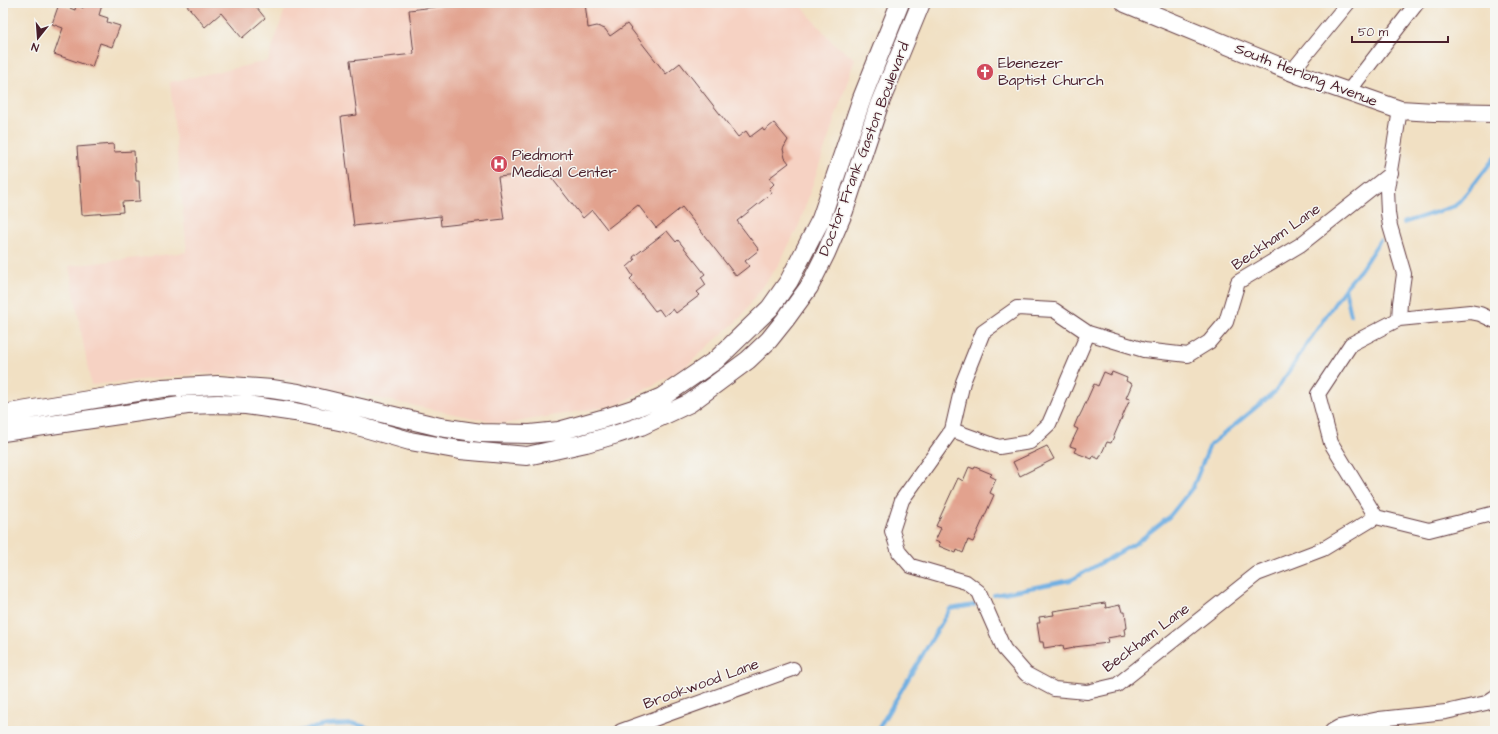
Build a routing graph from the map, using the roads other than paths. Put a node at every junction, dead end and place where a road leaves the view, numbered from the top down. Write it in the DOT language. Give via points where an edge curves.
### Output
graph roads {
  1 [pos="900,3"];
  2 [pos="921,3"];
  3 [pos="1125,3"];
  4 [pos="1348,3"];
  5 [pos="1417,3"];
  6 [pos="1292,71"];
  7 [pos="1348,92"];
  8 [pos="1400,110"];
  9 [pos="1495,113"];
  10 [pos="1391,172"];
  11 [pos="1399,319"];
  12 [pos="1495,321"];
  13 [pos="1088,333"];
  14 [pos="75,402"];
  15 [pos="3,414"];
  16 [pos="78,420"];
  17 [pos="952,430"];
  18 [pos="3,432"];
  19 [pos="1495,513"];
  20 [pos="1376,517"];
  21 [pos="793,669"];
  22 [pos="1495,697"];
  23 [pos="621,731"];
  24 [pos="1332,731"];
  1 -- 14 [label="street, Doctor Frank Gaston Boulevard" via="862,98 821,219 789,281 770,308 716,360 662,397 632,409 558,431 523,434 481,433 440,427 298,393 218,385 162,388"];
  2 -- 16 [label="street, Doctor Frank Gaston Boulevard" via="879,105 844,211 809,287 764,345 690,403 623,432 527,456 460,450 410,441 344,422 246,405 187,405"];
  3 -- 6 [label="street, South Herlong Avenue"];
  4 -- 6 [label="street"];
  5 -- 7 [label="street"];
  6 -- 7 [label="street, South Herlong Avenue"];
  7 -- 8 [label="street, South Herlong Avenue"];
  8 -- 9 [label="street, South Herlong Avenue"];
  8 -- 10 [label="street"];
  10 -- 11 [label="street" via="1387,189 1388,213 1404,274"];
  10 -- 13 [label="street, Beckham Lane" via="1300,244 1238,282 1226,322 1209,342 1188,355 1144,350"];
  11 -- 12 [label="street" via="1470,312"];
  11 -- 20 [label="street" via="1351,344 1318,394 1332,443"];
  13 -- 17 [label="street" via="1048,424 1030,442 999,447"];
  13 -- 17 [label="street, Beckham Lane" via="1054,310 1017,308 983,332 963,382"];
  14 -- 15 [label="street, Doctor Frank Gaston Boulevard"];
  14 -- 16 [label="street"];
  16 -- 18 [label="street, Doctor Frank Gaston Boulevard"];
  17 -- 20 [label="street, Beckham Lane" via="902,500 892,530 898,552 911,566 966,582 979,592 1004,649 1026,674 1054,689 1087,692 1117,685 1257,574 1322,549"];
  19 -- 20 [label="street" via="1429,530"];
  21 -- 23 [label="street, Brookwood Lane"];
  22 -- 24 [label="street" via="1486,703 1446,712 1379,719 1339,727"];
}
